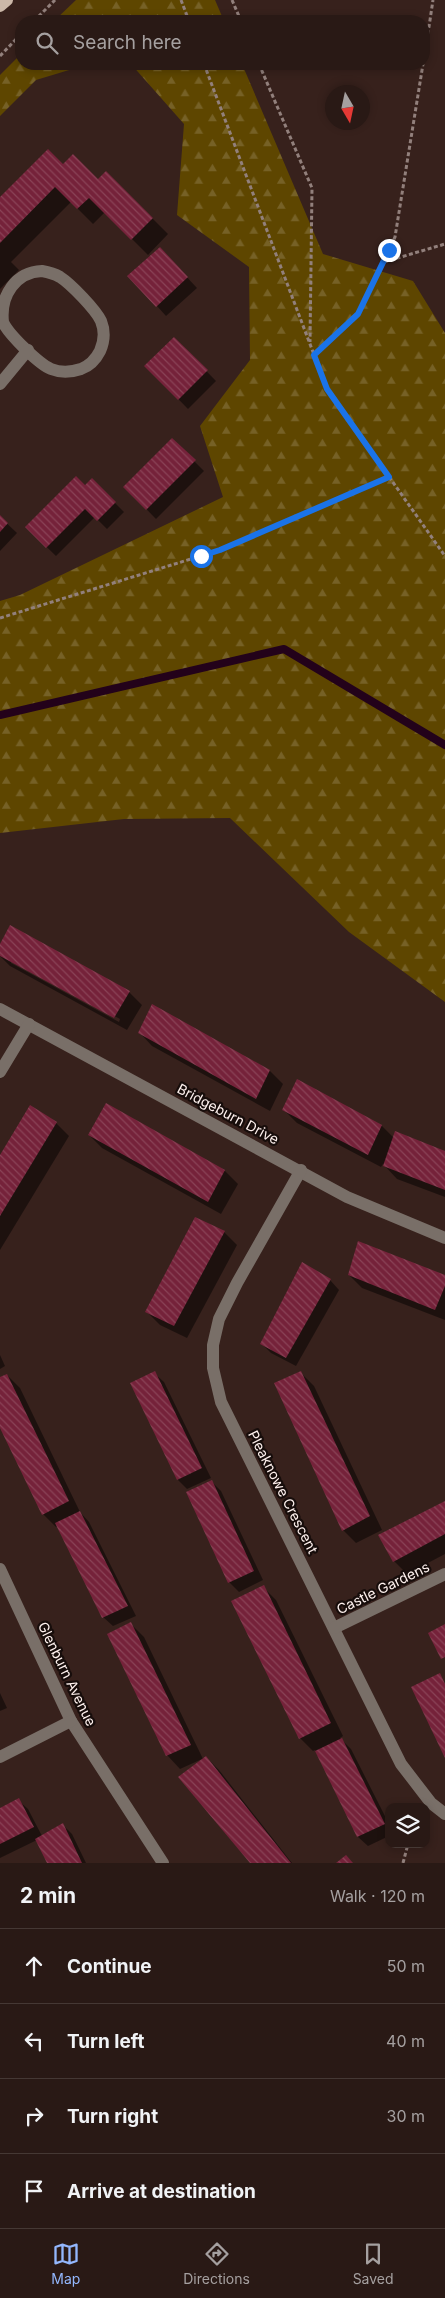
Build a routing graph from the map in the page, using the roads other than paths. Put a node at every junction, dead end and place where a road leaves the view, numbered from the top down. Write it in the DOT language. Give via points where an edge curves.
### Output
graph roads {
  1 [pos="7,0"];
  2 [pos="0,6"];
  3 [pos="28,350"];
  4 [pos="0,384"];
  5 [pos="0,1009"];
  6 [pos="28,1024"];
  7 [pos="0,1072"];
  8 [pos="301,1170"];
  9 [pos="445,1238"];
  10 [pos="0,1569"];
  11 [pos="445,1574"];
  12 [pos="334,1628"];
  13 [pos="71,1721"];
  14 [pos="0,1757"];
  15 [pos="445,1814"];
  16 [pos="163,1863"];
  1 -- 2 [label="main road"];
  3 -- 3 [label="street" via="8,330 2,318 1,305 4,292 12,282 29,272 42,271 60,277 96,312 102,322 103,343 92,362 72,372 52,370"];
  3 -- 4 [label="street"];
  5 -- 6 [label="street, Bridgeburn Drive"];
  6 -- 7 [label="street"];
  6 -- 8 [label="street, Bridgeburn Drive"];
  8 -- 9 [label="street, Bridgeburn Drive" via="347,1197"];
  8 -- 12 [label="street, Pleaknowe Crescent" via="219,1318 213,1345 213,1368 221,1402"];
  10 -- 13 [label="street, Glenburn Avenue"];
  11 -- 12 [label="street, Castle Gardens"];
  12 -- 15 [label="street, Pleaknowe Crescent" via="401,1764 431,1803"];
  13 -- 14 [label="street"];
  13 -- 16 [label="street, Glenburn Avenue"];
}
